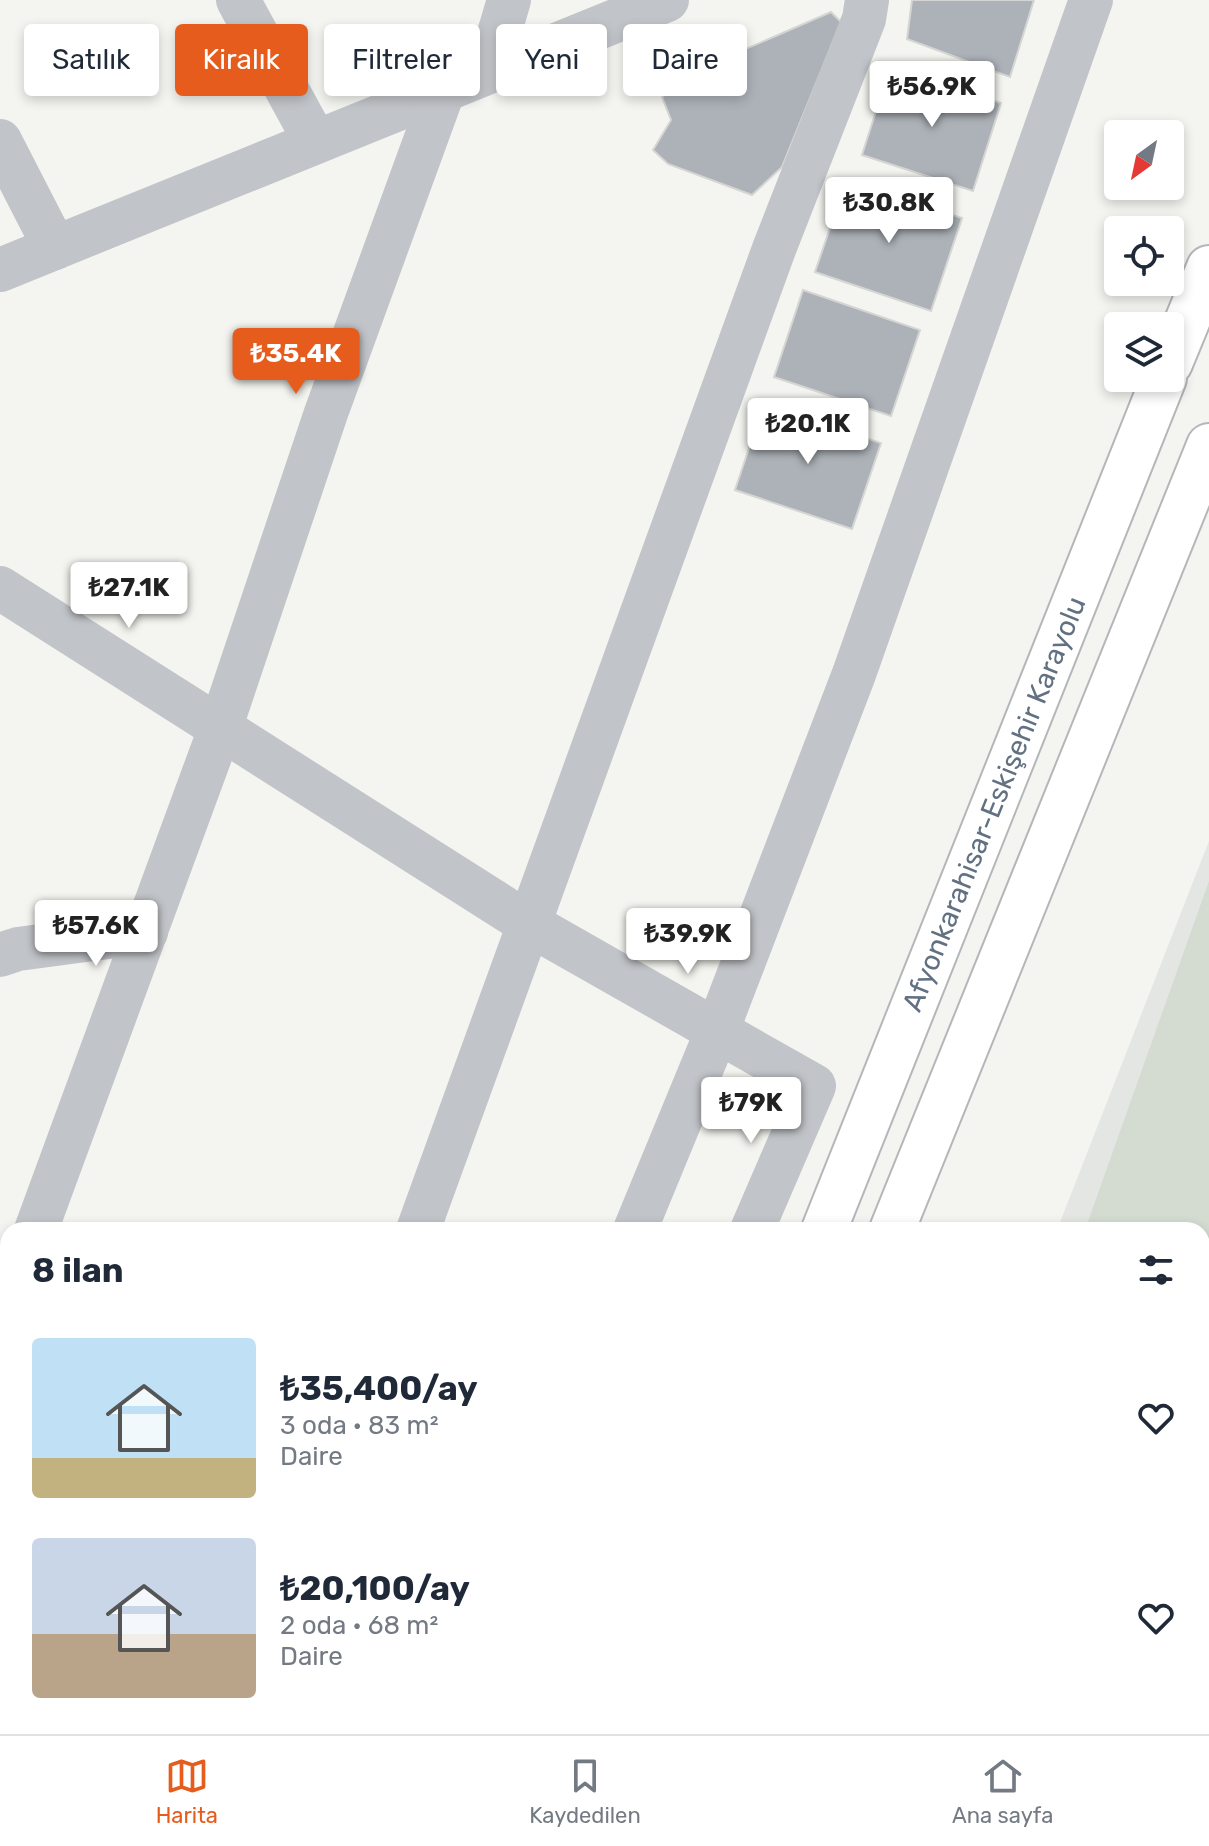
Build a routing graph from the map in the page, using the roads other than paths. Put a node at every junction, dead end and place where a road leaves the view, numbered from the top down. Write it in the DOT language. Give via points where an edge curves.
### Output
graph roads {
  1 [pos="238,0"];
  2 [pos="509,0"];
  3 [pos="667,0"];
  4 [pos="867,0"];
  5 [pos="1091,0"];
  6 [pos="488,71"];
  7 [pos="480,74"];
  8 [pos="427,96"];
  9 [pos="441,96"];
  10 [pos="0,141"];
  11 [pos="315,141"];
  12 [pos="55,248"];
  13 [pos="1209,268"];
  14 [pos="0,270"];
  15 [pos="1184,329"];
  16 [pos="1158,392"];
  17 [pos="1209,446"];
  18 [pos="0,588"];
  19 [pos="220,729"];
  20 [pos="529,924"];
  21 [pos="146,932"];
  22 [pos="0,955"];
  23 [pos="717,1031"];
  24 [pos="39,1222"];
  25 [pos="421,1222"];
  26 [pos="638,1222"];
  27 [pos="755,1222"];
  28 [pos="827,1222"];
  29 [pos="895,1222"];
  1 -- 11 [label="street"];
  2 -- 6 [label="street"];
  3 -- 6 [label="street"];
  4 -- 20 [label="street"];
  5 -- 23 [label="street" via="854,674"];
  6 -- 7 [label="street"];
  8 -- 11 [label="street"];
  9 -- 19 [label="street" via="326,413"];
  10 -- 12 [label="street"];
  11 -- 12 [label="street"];
  12 -- 14 [label="street"];
  13 -- 15 [label="highway"];
  16 -- 28 [label="highway, Afyonkarahisar-Eskişehir Karayolu"];
  17 -- 29 [label="highway"];
  18 -- 19 [label="street"];
  19 -- 20 [label="street"];
  19 -- 21 [label="street"];
  20 -- 23 [label="street"];
  20 -- 25 [label="street"];
  21 -- 22 [label="street"];
  21 -- 24 [label="street"];
  23 -- 26 [label="street"];
  23 -- 27 [label="street" via="814,1086"];
}
